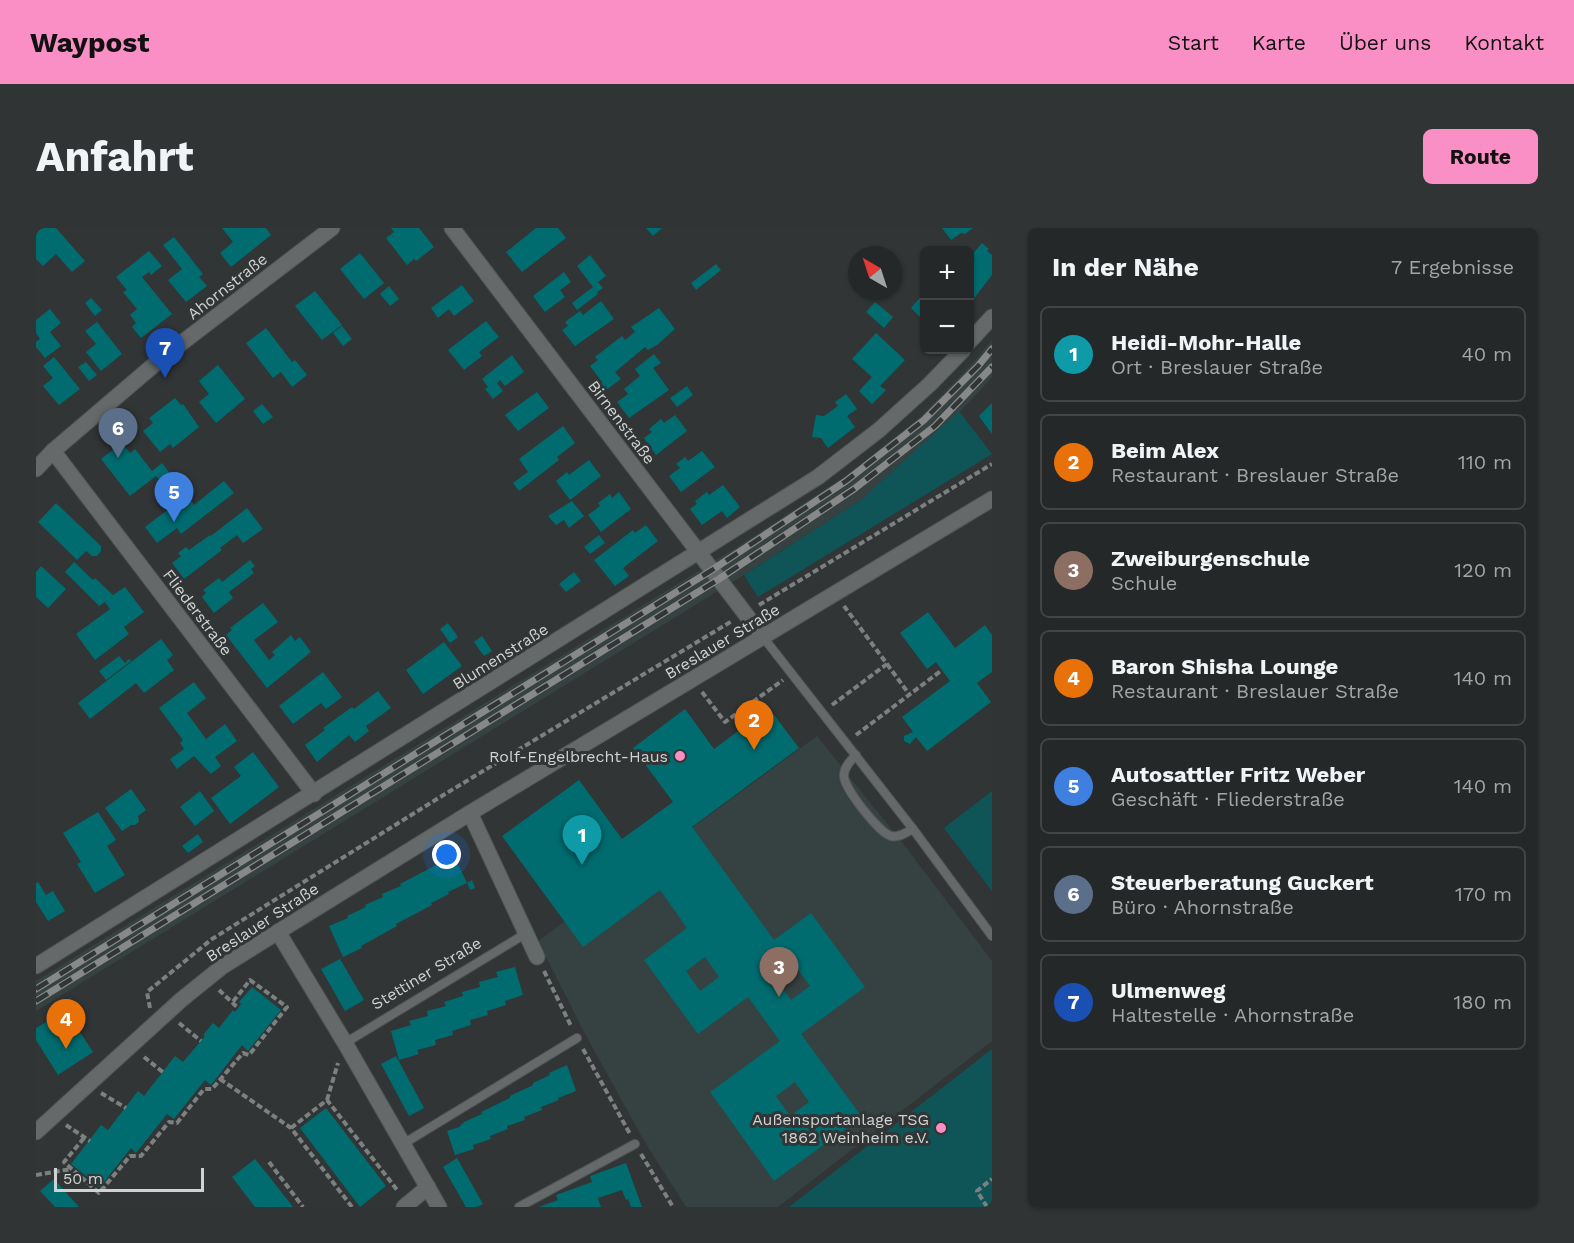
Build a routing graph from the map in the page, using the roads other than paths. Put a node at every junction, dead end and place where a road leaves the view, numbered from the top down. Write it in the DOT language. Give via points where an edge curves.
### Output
graph roads {
  1 [pos="332,228"];
  2 [pos="452,228"];
  3 [pos="992,317"];
  4 [pos="974,337"];
  5 [pos="959,354"];
  6 [pos="53,451"];
  7 [pos="36,469"];
  8 [pos="992,499"];
  9 [pos="699,553"];
  10 [pos="763,637"];
  11 [pos="856,755"];
  12 [pos="314,794"];
  13 [pos="470,813"];
  14 [pos="913,829"];
  15 [pos="278,932"];
  16 [pos="525,934"];
  17 [pos="992,936"];
  18 [pos="537,957"];
  19 [pos="36,966"];
  20 [pos="577,1038"];
  21 [pos="345,1043"];
  22 [pos="36,1132"];
  23 [pos="403,1144"];
  24 [pos="635,1144"];
  25 [pos="428,1187"];
  26 [pos="406,1205"];
  27 [pos="439,1207"];
  28 [pos="519,1207"];
  1 -- 6 [label="street, Ahornstraße" via="162,358"];
  2 -- 9 [label="street, Birnenstraße"];
  3 -- 4 [label="street"];
  5 -- 9 [label="street, Blumenstraße" via="879,430 818,477"];
  6 -- 7 [label="street, Ahornstraße"];
  6 -- 12 [label="street, Fliederstraße"];
  8 -- 10 [label="street, Breslauer Straße"];
  9 -- 10 [label="street, Birnenstraße"];
  9 -- 12 [label="street, Blumenstraße"];
  10 -- 11 [label="lane"];
  10 -- 13 [label="street, Breslauer Straße"];
  11 -- 14 [label="lane"];
  11 -- 14 [label="lane" via="843,775 846,786 881,831 891,837"];
  12 -- 19 [label="street, Blumenstraße"];
  13 -- 15 [label="street, Breslauer Straße"];
  13 -- 16 [label="street"];
  14 -- 17 [label="lane"];
  15 -- 21 [label="street"];
  15 -- 22 [label="street, Breslauer Straße" via="222,966"];
  16 -- 18 [label="street"];
  16 -- 21 [label="lane, Stettiner Straße"];
  20 -- 23 [label="lane"];
  21 -- 23 [label="street"];
  23 -- 25 [label="street"];
  24 -- 28 [label="lane"];
  25 -- 26 [label="street"];
  25 -- 27 [label="street"];
}
